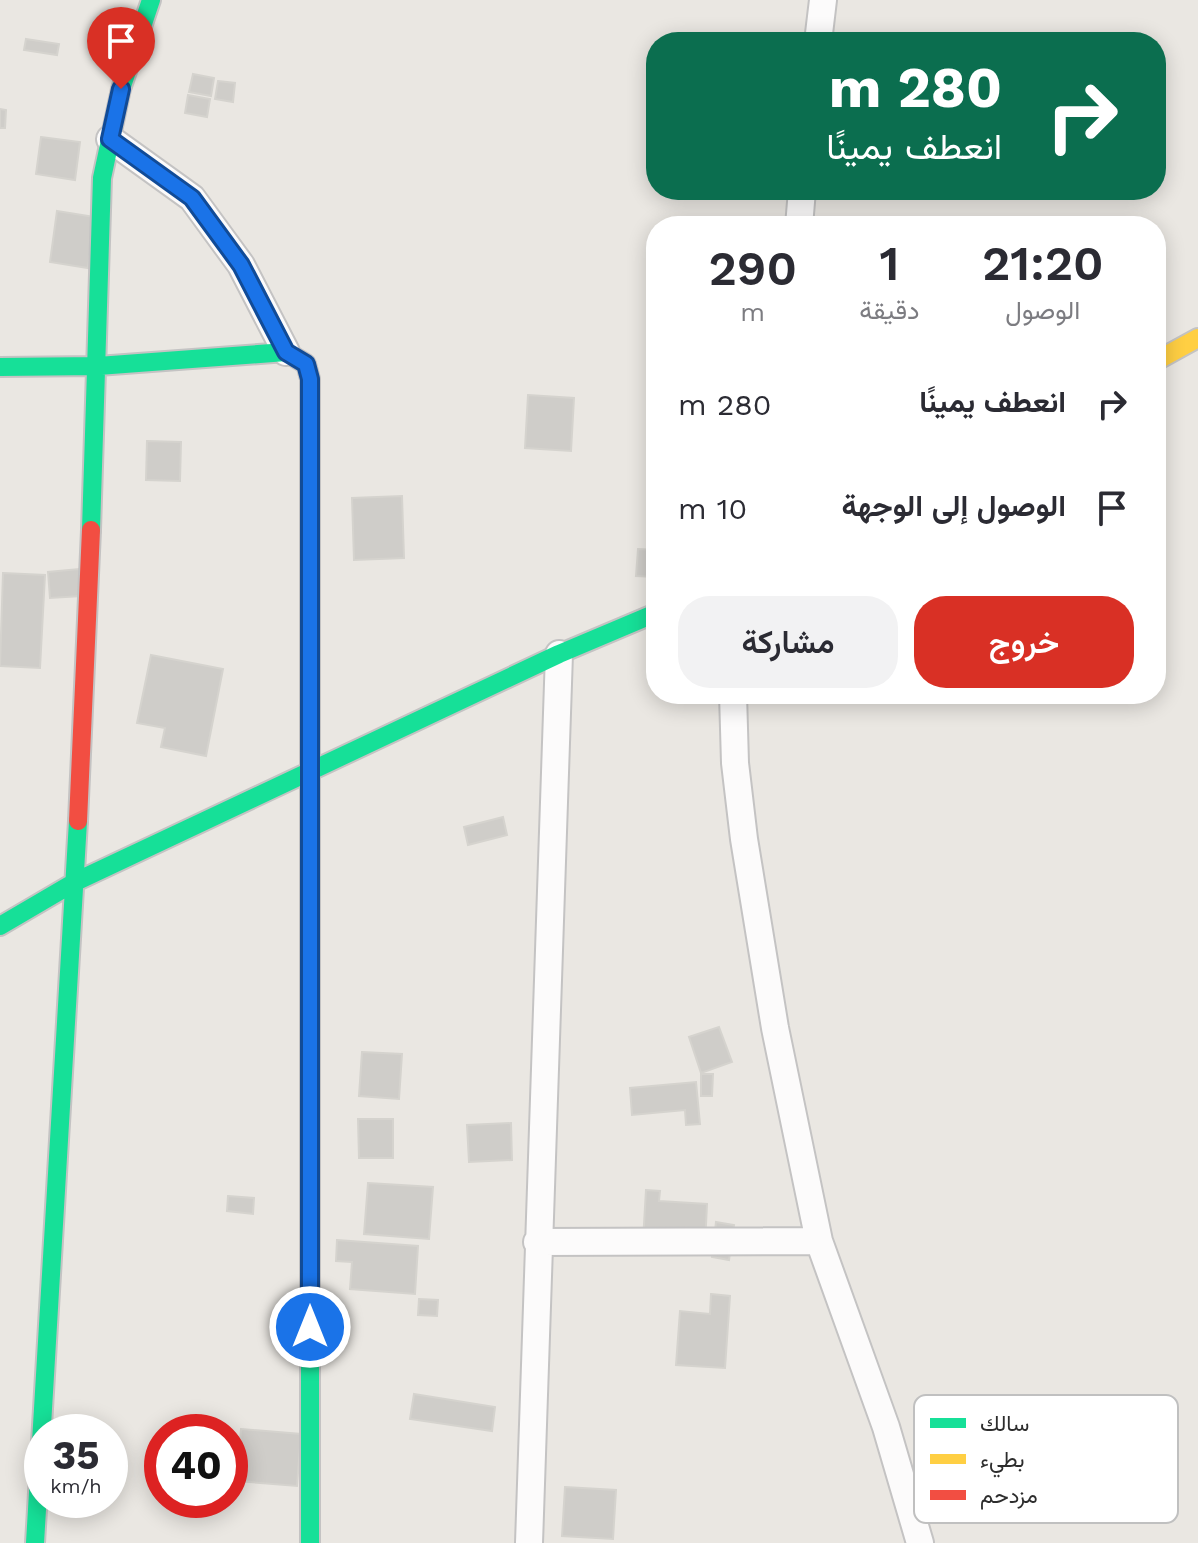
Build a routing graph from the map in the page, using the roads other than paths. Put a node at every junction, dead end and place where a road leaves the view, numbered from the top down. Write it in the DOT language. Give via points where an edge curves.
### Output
graph roads {
  1 [pos="151,0"];
  2 [pos="823,0"];
  3 [pos="819,32"];
  4 [pos="110,139"];
  5 [pos="1198,338"];
  6 [pos="286,352"];
  7 [pos="1166,356"];
  8 [pos="98,366"];
  9 [pos="0,367"];
  10 [pos="646,617"];
  11 [pos="559,654"];
  12 [pos="733,704"];
  13 [pos="310,771"];
  14 [pos="75,882"];
  15 [pos="0,926"];
  16 [pos="819,1241"];
  17 [pos="537,1242"];
  18 [pos="914,1523"];
  19 [pos="914,1523"];
  20 [pos="35,1543"];
  21 [pos="310,1543"];
  22 [pos="529,1543"];
  23 [pos="920,1543"];
  1 -- 4 [label="street"];
  2 -- 3 [label="street"];
  4 -- 6 [label="street" via="192,198 241,265"];
  4 -- 8 [label="street" via="102,178"];
  5 -- 7 [label="street"];
  6 -- 8 [label="street"];
  6 -- 13 [label="street" via="306,364 310,379"];
  8 -- 9 [label="street"];
  8 -- 14 [label="street"];
  10 -- 11 [label="street"];
  11 -- 13 [label="street"];
  11 -- 17 [label="street"];
  12 -- 16 [label="street" via="744,839 775,1028"];
  13 -- 14 [label="street"];
  13 -- 21 [label="street"];
  14 -- 15 [label="street"];
  14 -- 20 [label="street"];
  16 -- 17 [label="street"];
  16 -- 19 [label="street" via="886,1427"];
  17 -- 22 [label="street"];
  18 -- 23 [label="street"];
}
